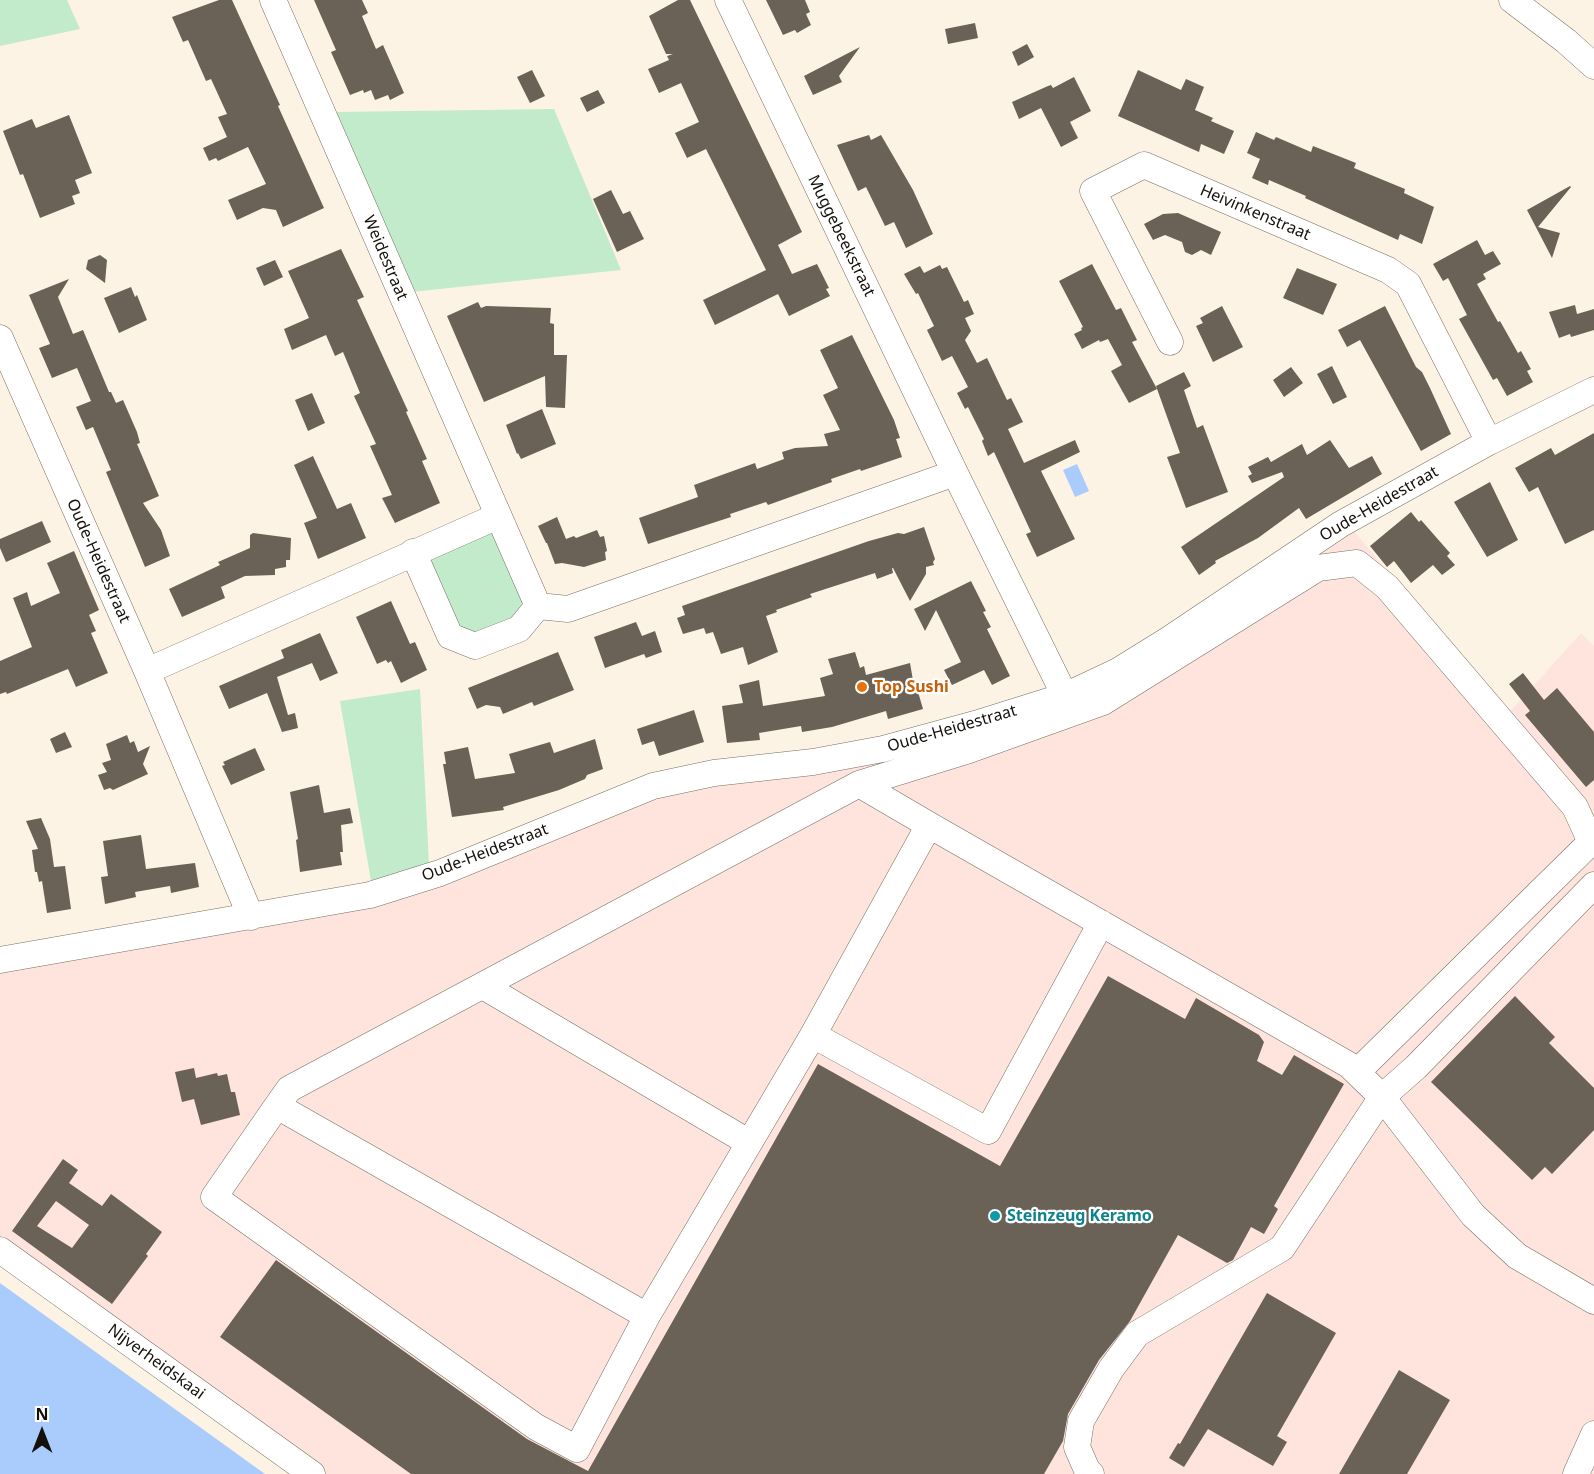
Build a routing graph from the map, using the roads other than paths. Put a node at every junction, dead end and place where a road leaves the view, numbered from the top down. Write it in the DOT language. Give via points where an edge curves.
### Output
graph roads {
  1 [pos="273,0"];
  2 [pos="728,0"];
  3 [pos="1512,0"];
  4 [pos="1594,66"];
  5 [pos="0,338"];
  6 [pos="1170,342"];
  7 [pos="1594,390"];
  8 [pos="1489,442"];
  9 [pos="955,473"];
  10 [pos="498,516"];
  11 [pos="413,552"];
  12 [pos="538,606"];
  13 [pos="147,671"];
  14 [pos="1065,696"];
  15 [pos="859,784"];
  16 [pos="929,825"];
  17 [pos="1594,885"];
  18 [pos="251,917"];
  19 [pos="1101,923"];
  20 [pos="0,960"];
  21 [pos="483,986"];
  22 [pos="813,1035"];
  23 [pos="1357,1072"];
  24 [pos="1382,1097"];
  25 [pos="277,1106"];
  26 [pos="748,1142"];
  27 [pos="0,1250"];
  28 [pos="1594,1301"];
  29 [pos="647,1316"];
  30 [pos="1594,1434"];
  31 [pos="312,1474"];
  32 [pos="1091,1474"];
  33 [pos="1576,1474"];
  1 -- 10 [label="street, Weidestraat"];
  2 -- 9 [label="street, Muggebeekstraat"];
  3 -- 4 [label="street"];
  5 -- 13 [label="street, Oude-Heidestraat"];
  6 -- 8 [label="street, Heivinkenstraat" via="1093,191 1144,165 1388,270 1408,284"];
  7 -- 8 [label="street, Oude-Heidestraat"];
  8 -- 14 [label="street, Oude-Heidestraat" via="1341,524 1118,671"];
  9 -- 12 [label="street" via="568,609"];
  9 -- 14 [label="street, Muggebeekstraat"];
  10 -- 11 [label="street"];
  10 -- 12 [label="street, Weidestraat"];
  11 -- 12 [label="street" via="450,636 458,640 475,646 519,629"];
  11 -- 13 [label="street"];
  13 -- 18 [label="street, Oude-Heidestraat"];
  14 -- 18 [label="street, Oude-Heidestraat" via="882,749 813,762 714,773 653,786 440,873 370,895"];
  15 -- 16 [label="street"];
  15 -- 21 [label="street"];
  15 -- 23 [label="street" via="1104,702 1318,568 1357,563 1387,587 1575,807 1591,842"];
  16 -- 19 [label="street"];
  16 -- 22 [label="street"];
  17 -- 24 [label="street"];
  18 -- 20 [label="street, Oude-Heidestraat"];
  19 -- 22 [label="street" via="988,1131"];
  19 -- 23 [label="street"];
  21 -- 25 [label="street" via="290,1089"];
  21 -- 26 [label="street"];
  22 -- 26 [label="street"];
  23 -- 24 [label="street"];
  24 -- 28 [label="street" via="1473,1215 1517,1256"];
  24 -- 32 [label="street" via="1282,1248 1137,1334 1081,1421 1077,1447"];
  25 -- 29 [label="street"];
  25 -- 29 [label="street" via="214,1197 536,1427 577,1449"];
  26 -- 29 [label="street"];
  27 -- 31 [label="street, Nijverheidskaai"];
  30 -- 33 [label="street"];
}
